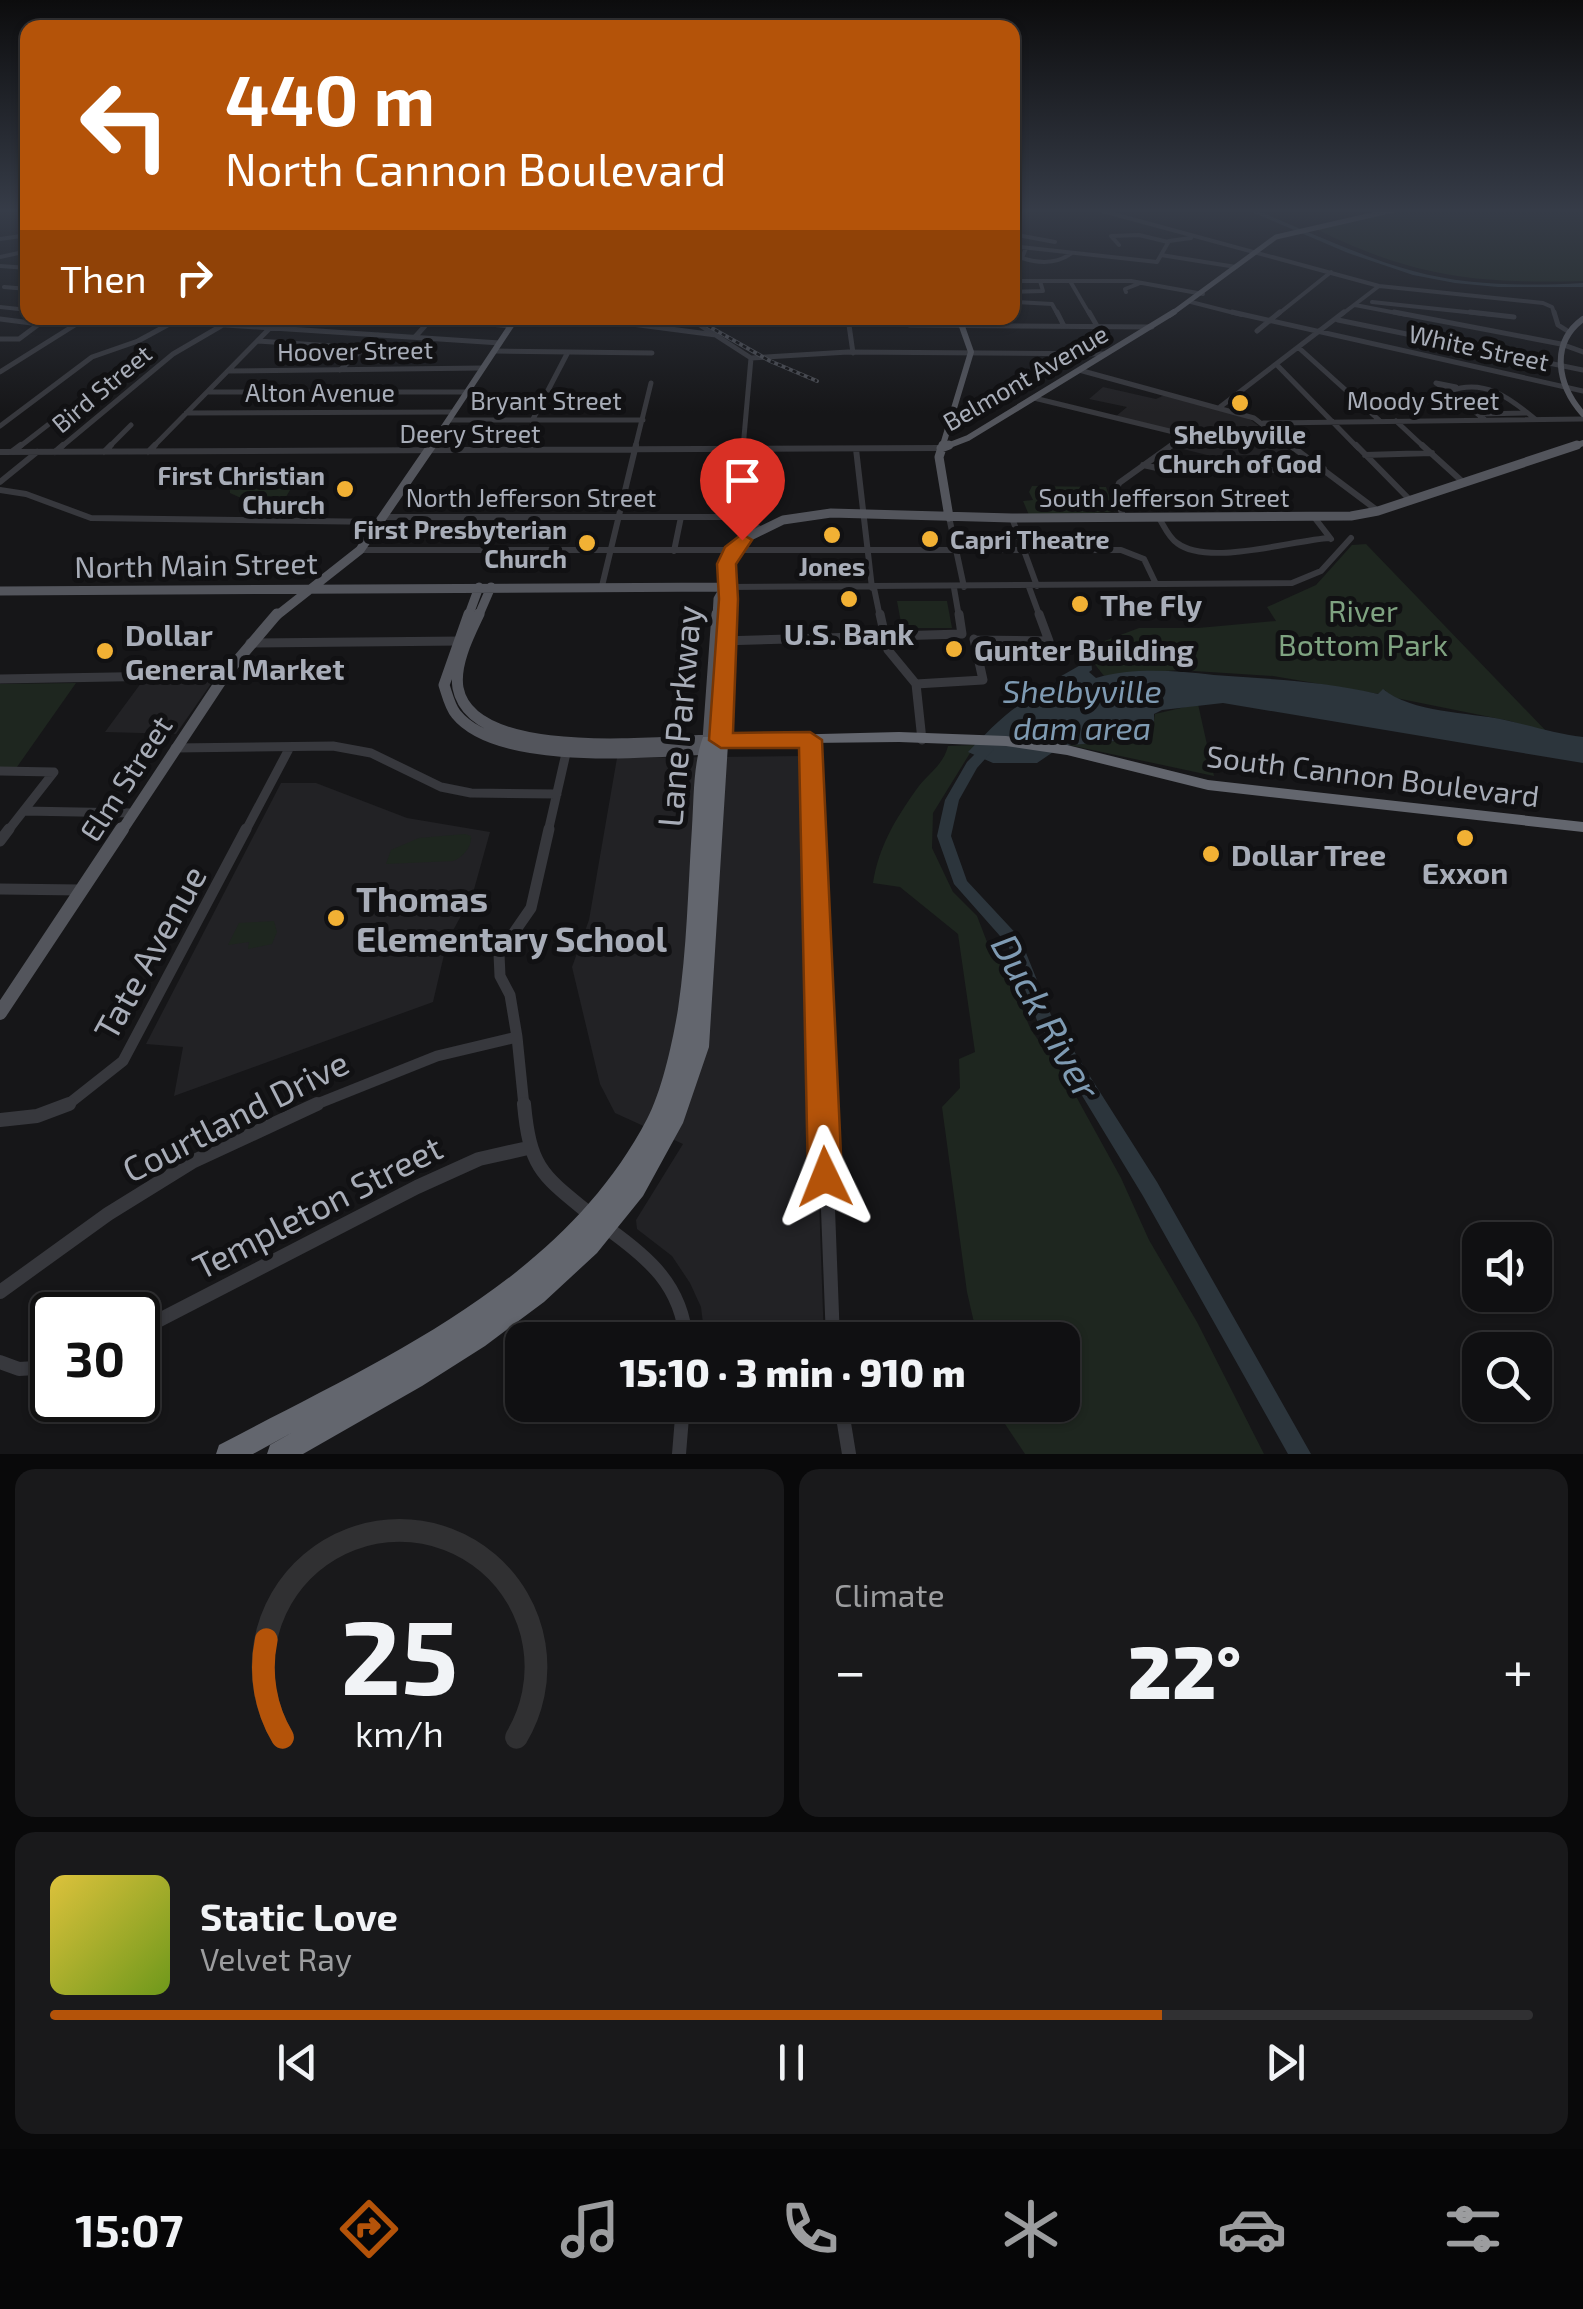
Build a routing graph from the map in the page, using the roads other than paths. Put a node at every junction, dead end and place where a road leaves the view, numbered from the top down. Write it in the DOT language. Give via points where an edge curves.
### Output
graph roads {
  1 [pos="1064,277"];
  2 [pos="1123,277"];
  3 [pos="1224,277"];
  4 [pos="1324,277"];
  5 [pos="1347,277"];
  6 [pos="1067,280"];
  7 [pos="1124,280"];
  8 [pos="1020,281"];
  9 [pos="1040,281"];
  10 [pos="1140,282"];
  11 [pos="1379,286"];
  12 [pos="4,287"];
  13 [pos="20,288"];
  14 [pos="1020,292"];
  15 [pos="1126,292"];
  16 [pos="1203,294"];
  17 [pos="1507,299"];
  18 [pos="1020,302"];
  19 [pos="1191,302"];
  20 [pos="1358,303"];
  21 [pos="1514,317"];
  22 [pos="1583,319"];
  23 [pos="1338,320"];
  24 [pos="1269,321"];
  25 [pos="1020,324"];
  26 [pos="38,325"];
  27 [pos="75,325"];
  28 [pos="168,325"];
  29 [pos="221,325"];
  30 [pos="235,325"];
  31 [pos="426,325"];
  32 [pos="511,325"];
  33 [pos="641,325"];
  34 [pos="700,325"];
  35 [pos="847,325"];
  36 [pos="962,325"];
  37 [pos="1064,326"];
  38 [pos="1096,326"];
  39 [pos="1152,327"];
  40 [pos="270,328"];
  41 [pos="1566,330"];
  42 [pos="1257,332"];
  43 [pos="1320,334"];
  44 [pos="378,335"];
  45 [pos="716,335"];
  46 [pos="1520,336"];
  47 [pos="415,337"];
  48 [pos="258,341"];
  49 [pos="0,342"];
  50 [pos="1561,344"];
  51 [pos="497,347"];
  52 [pos="362,348"];
  53 [pos="1299,348"];
  54 [pos="568,352"];
  55 [pos="850,352"];
  56 [pos="972,352"];
  57 [pos="1583,352"];
  58 [pos="652,353"];
  59 [pos="1106,354"];
  60 [pos="751,358"];
  61 [pos="1562,364"];
  62 [pos="1277,365"];
  63 [pos="482,368"];
  64 [pos="340,370"];
  65 [pos="1079,370"];
  66 [pos="1583,370"];
  67 [pos="228,371"];
  68 [pos="0,372"];
  69 [pos="651,383"];
  70 [pos="1563,385"];
  71 [pos="1583,391"];
  72 [pos="208,392"];
  73 [pos="467,392"];
  74 [pos="1034,398"];
  75 [pos="1220,407"];
  76 [pos="186,413"];
  77 [pos="1528,413"];
  78 [pos="1477,414"];
  79 [pos="451,416"];
  80 [pos="1583,416"];
  81 [pos="532,420"];
  82 [pos="642,420"];
  83 [pos="1485,420"];
  84 [pos="1536,420"];
  85 [pos="1332,421"];
  86 [pos="1380,421"];
  87 [pos="1396,421"];
  88 [pos="49,424"];
  89 [pos="1263,424"];
  90 [pos="132,425"];
  91 [pos="0,426"];
  92 [pos="962,442"];
  93 [pos="942,443"];
  94 [pos="1583,443"];
  95 [pos="856,449"];
  96 [pos="744,451"];
  97 [pos="0,452"];
  98 [pos="11,452"];
  99 [pos="37,452"];
  100 [pos="56,452"];
  101 [pos="104,452"];
  102 [pos="148,452"];
  103 [pos="634,452"];
  104 [pos="426,453"];
  105 [pos="1432,453"];
  106 [pos="1365,455"];
  107 [pos="939,460"];
  108 [pos="1143,465"];
  109 [pos="1324,469"];
  110 [pos="0,482"];
  111 [pos="1464,483"];
  112 [pos="0,490"];
  113 [pos="1411,500"];
  114 [pos="1378,511"];
  115 [pos="866,514"];
  116 [pos="618,517"];
  117 [pos="680,517"];
  118 [pos="737,517"];
  119 [pos="949,517"];
  120 [pos="1314,517"];
  121 [pos="1012,518"];
  122 [pos="1124,518"];
  123 [pos="1159,518"];
  124 [pos="383,520"];
  125 [pos="760,529"];
  126 [pos="1330,538"];
  127 [pos="1350,538"];
  128 [pos="1340,549"];
  129 [pos="360,550"];
  130 [pos="956,550"];
  131 [pos="1022,550"];
  132 [pos="611,551"];
  133 [pos="731,551"];
  134 [pos="869,551"];
  135 [pos="674,552"];
  136 [pos="1156,584"];
  137 [pos="602,586"];
  138 [pos="1033,586"];
  139 [pos="485,587"];
  140 [pos="725,587"];
  141 [pos="959,587"];
  142 [pos="312,588"];
  143 [pos="873,588"];
  144 [pos="0,591"];
  145 [pos="962,634"];
  146 [pos="882,637"];
  147 [pos="975,640"];
  148 [pos="464,641"];
  149 [pos="721,641"];
  150 [pos="250,643"];
  151 [pos="224,675"];
  152 [pos="0,679"];
  153 [pos="916,684"];
  154 [pos="922,740"];
  155 [pos="714,745"];
  156 [pos="811,745"];
  157 [pos="568,746"];
  158 [pos="290,747"];
  159 [pos="175,748"];
  160 [pos="0,771"];
  161 [pos="556,794"];
  162 [pos="24,811"];
  163 [pos="132,813"];
  164 [pos="1583,827"];
  165 [pos="0,841"];
  166 [pos="0,889"];
  167 [pos="81,890"];
  168 [pos="0,1013"];
  169 [pos="518,1037"];
  170 [pos="0,1120"];
  171 [pos="528,1148"];
  172 [pos="601,1223"];
  173 [pos="0,1292"];
  174 [pos="160,1320"];
  175 [pos="686,1322"];
  176 [pos="832,1322"];
  177 [pos="0,1362"];
  178 [pos="30,1368"];
  179 [pos="681,1422"];
  180 [pos="845,1422"];
  181 [pos="228,1454"];
  182 [pos="279,1454"];
  183 [pos="679,1454"];
  184 [pos="850,1454"];
  1 -- 6 [label="street"];
  2 -- 7 [label="street"];
  3 -- 16 [label="main road, Belmont Avenue"];
  4 -- 24 [label="street"];
  5 -- 11 [label="street"];
  6 -- 7 [label="street"];
  6 -- 9 [label="street"];
  6 -- 38 [label="street"];
  7 -- 10 [label="street"];
  8 -- 9 [label="street"];
  9 -- 14 [label="street" via="1042,291"];
  10 -- 15 [label="street"];
  10 -- 16 [label="street"];
  11 -- 17 [label="street"];
  11 -- 20 [label="street"];
  12 -- 13 [label="street"];
  16 -- 19 [label="main road, Belmont Avenue"];
  17 -- 21 [label="street"];
  17 -- 41 [label="street" via="1550,305"];
  18 -- 37 [label="street" via="1052,304"];
  19 -- 24 [label="street, White Street"];
  19 -- 39 [label="main road, Belmont Avenue"];
  20 -- 21 [label="street"];
  20 -- 23 [label="street"];
  20 -- 46 [label="street"];
  21 -- 46 [label="street"];
  22 -- 41 [label="main road"];
  23 -- 43 [label="street"];
  23 -- 61 [label="street"];
  24 -- 42 [label="street"];
  24 -- 43 [label="street, White Street"];
  25 -- 37 [label="street"];
  26 -- 49 [label="street"];
  27 -- 68 [label="street"];
  28 -- 91 [label="street" via="92,357"];
  29 -- 100 [label="street, Bird Street" via="173,354"];
  30 -- 40 [label="street"];
  31 -- 47 [label="street"];
  32 -- 51 [label="main road, Elm Street"];
  33 -- 45 [label="street"];
  34 -- 45 [label="street"];
  35 -- 55 [label="street"];
  36 -- 56 [label="main road"];
  37 -- 38 [label="street"];
  38 -- 39 [label="street"];
  39 -- 59 [label="main road, Belmont Avenue"];
  40 -- 44 [label="street"];
  40 -- 48 [label="street"];
  41 -- 50 [label="main road"];
  43 -- 53 [label="street"];
  43 -- 70 [label="street, White Street"];
  44 -- 47 [label="street"];
  44 -- 52 [label="street"];
  45 -- 60 [label="street"];
  46 -- 50 [label="street"];
  47 -- 51 [label="street"];
  48 -- 52 [label="street"];
  48 -- 67 [label="street"];
  50 -- 57 [label="street"];
  50 -- 61 [label="main road"];
  51 -- 54 [label="street"];
  51 -- 63 [label="main road, Elm Street"];
  52 -- 64 [label="street"];
  53 -- 62 [label="street"];
  53 -- 86 [label="street"];
  54 -- 58 [label="street"];
  54 -- 81 [label="street"];
  55 -- 56 [label="street"];
  55 -- 60 [label="street"];
  56 -- 59 [label="street"];
  56 -- 93 [label="main road"];
  59 -- 65 [label="main road, Belmont Avenue"];
  60 -- 96 [label="street"];
  61 -- 66 [label="street"];
  61 -- 70 [label="main road"];
  62 -- 75 [label="street"];
  62 -- 85 [label="street"];
  63 -- 64 [label="street, Hoover Street"];
  63 -- 73 [label="main road, Elm Street"];
  64 -- 67 [label="street, Hoover Street"];
  65 -- 74 [label="main road, Belmont Avenue"];
  65 -- 75 [label="street"];
  67 -- 72 [label="street"];
  69 -- 82 [label="street"];
  70 -- 71 [label="street, White Street"];
  70 -- 80 [label="main road"];
  72 -- 73 [label="street"];
  72 -- 76 [label="street"];
  73 -- 79 [label="main road, Elm Street"];
  74 -- 92 [label="main road, Belmont Avenue"];
  74 -- 108 [label="street" via="1186,435"];
  75 -- 89 [label="street"];
  76 -- 79 [label="street, Alton Avenue"];
  76 -- 102 [label="street"];
  77 -- 78 [label="street"];
  77 -- 78 [label="street" via="1492,390 1453,389"];
  77 -- 84 [label="street"];
  78 -- 83 [label="street"];
  79 -- 81 [label="street, Bryant Street"];
  79 -- 104 [label="main road, Elm Street"];
  80 -- 84 [label="street, Moody Street"];
  81 -- 82 [label="street, Bryant Street"];
  82 -- 103 [label="street"];
  83 -- 84 [label="street, Moody Street"];
  83 -- 87 [label="street, Moody Street"];
  85 -- 86 [label="street, Moody Street"];
  85 -- 89 [label="street, Moody Street"];
  85 -- 106 [label="street"];
  86 -- 87 [label="street, Moody Street"];
  87 -- 105 [label="street"];
  88 -- 98 [label="street"];
  89 -- 109 [label="street"];
  90 -- 101 [label="street"];
  92 -- 93 [label="main road"];
  92 -- 107 [label="main road, Belmont Avenue"];
  93 -- 95 [label="street, Deery Street"];
  93 -- 107 [label="main road"];
  94 -- 111 [label="main road, South Jefferson Street"];
  95 -- 96 [label="street, Deery Street"];
  95 -- 115 [label="street"];
  96 -- 103 [label="street, Deery Street"];
  96 -- 118 [label="street"];
  97 -- 98 [label="street, Deery Street"];
  98 -- 99 [label="street, Deery Street"];
  99 -- 100 [label="street, Deery Street"];
  99 -- 110 [label="street"];
  100 -- 101 [label="street, Deery Street"];
  101 -- 102 [label="street, Deery Street"];
  102 -- 104 [label="street, Deery Street"];
  103 -- 104 [label="street, Deery Street"];
  103 -- 116 [label="street"];
  104 -- 124 [label="main road, Elm Street"];
  105 -- 106 [label="street"];
  105 -- 111 [label="street"];
  106 -- 113 [label="street"];
  107 -- 119 [label="main road"];
  108 -- 109 [label="street" via="1176,472"];
  108 -- 122 [label="street" via="1115,490"];
  109 -- 114 [label="street"];
  111 -- 113 [label="main road, South Jefferson Street"];
  112 -- 124 [label="street, North Jefferson Street" via="37,495 91,518"];
  113 -- 114 [label="main road, South Jefferson Street"];
  114 -- 120 [label="main road, South Jefferson Street"];
  115 -- 119 [label="main road"];
  115 -- 125 [label="main road" via="809,514"];
  115 -- 134 [label="street"];
  116 -- 117 [label="street, North Jefferson Street"];
  116 -- 124 [label="street, North Jefferson Street"];
  116 -- 132 [label="street"];
  117 -- 118 [label="street, North Jefferson Street"];
  117 -- 135 [label="street"];
  118 -- 125 [label="street"];
  119 -- 121 [label="main road, South Jefferson Street"];
  119 -- 130 [label="street"];
  120 -- 123 [label="main road, South Jefferson Street"];
  120 -- 126 [label="street"];
  121 -- 122 [label="main road, South Jefferson Street"];
  121 -- 131 [label="street"];
  122 -- 123 [label="main road, South Jefferson Street"];
  123 -- 126 [label="street" via="1174,542 1192,551 1270,550"];
  124 -- 129 [label="main road, Elm Street"];
  125 -- 133 [label="main road"];
  126 -- 128 [label="street"];
  127 -- 128 [label="street"];
  128 -- 136 [label="street" via="1322,570 1292,583"];
  129 -- 132 [label="street"];
  129 -- 142 [label="main road, Elm Street"];
  130 -- 131 [label="street"];
  130 -- 134 [label="street"];
  130 -- 141 [label="street"];
  131 -- 136 [label="street" via="1134,552"];
  131 -- 138 [label="street"];
  132 -- 135 [label="street"];
  132 -- 137 [label="street"];
  133 -- 134 [label="street"];
  133 -- 135 [label="street"];
  133 -- 140 [label="main road, Lane Parkway"];
  134 -- 143 [label="street"];
  136 -- 138 [label="street"];
  137 -- 139 [label="main road, North Main Street"];
  137 -- 140 [label="main road, North Main Street"];
  138 -- 141 [label="street"];
  138 -- 147 [label="street" via="1048,641"];
  139 -- 142 [label="main road, North Main Street"];
  139 -- 148 [label="main road"];
  140 -- 143 [label="street, North Main Street"];
  140 -- 149 [label="main road, Lane Parkway"];
  141 -- 143 [label="street"];
  141 -- 145 [label="street"];
  142 -- 144 [label="main road, North Main Street"];
  142 -- 150 [label="main road, Elm Street"];
  143 -- 146 [label="street"];
  145 -- 146 [label="street"];
  145 -- 147 [label="street"];
  146 -- 149 [label="street"];
  146 -- 153 [label="street" via="891,662"];
  147 -- 153 [label="street" via="984,680"];
  148 -- 150 [label="street"];
  148 -- 157 [label="main road" via="444,686 458,718 500,743"];
  149 -- 155 [label="main road, Lane Parkway"];
  150 -- 151 [label="main road, Elm Street"];
  151 -- 152 [label="street"];
  151 -- 159 [label="main road, Elm Street"];
  153 -- 154 [label="street"];
  154 -- 156 [label="highway, South Cannon Boulevard"];
  154 -- 164 [label="highway, South Cannon Boulevard" via="1036,744 1208,785"];
  155 -- 156 [label="highway, South Cannon Boulevard"];
  155 -- 157 [label="main road"];
  155 -- 172 [label="highway, Lane Parkway" via="682,1042 653,1131"];
  156 -- 176 [label="street"];
  157 -- 161 [label="street"];
  158 -- 159 [label="street"];
  158 -- 161 [label="street" via="370,753 471,793"];
  158 -- 170 [label="street, Tate Avenue" via="123,1060 66,1106"];
  159 -- 163 [label="main road, Elm Street"];
  160 -- 162 [label="street" via="54,772"];
  161 -- 169 [label="street" via="531,908 500,954"];
  162 -- 163 [label="street"];
  162 -- 165 [label="street"];
  163 -- 167 [label="main road, Elm Street"];
  166 -- 167 [label="street"];
  167 -- 168 [label="main road, Elm Street"];
  169 -- 171 [label="street"];
  169 -- 173 [label="street, Courtland Drive" via="437,1056 355,1086 192,1162"];
  171 -- 172 [label="street" via="546,1178"];
  171 -- 174 [label="street, Templeton Street" via="479,1159 417,1187"];
  172 -- 175 [label="street" via="646,1254"];
  172 -- 181 [label="highway, Lane Parkway" via="436,1339"];
  172 -- 182 [label="highway, Lane Parkway" via="516,1313"];
  177 -- 178 [label="street"];
  179 -- 183 [label="street"];
  180 -- 184 [label="street"];
}
